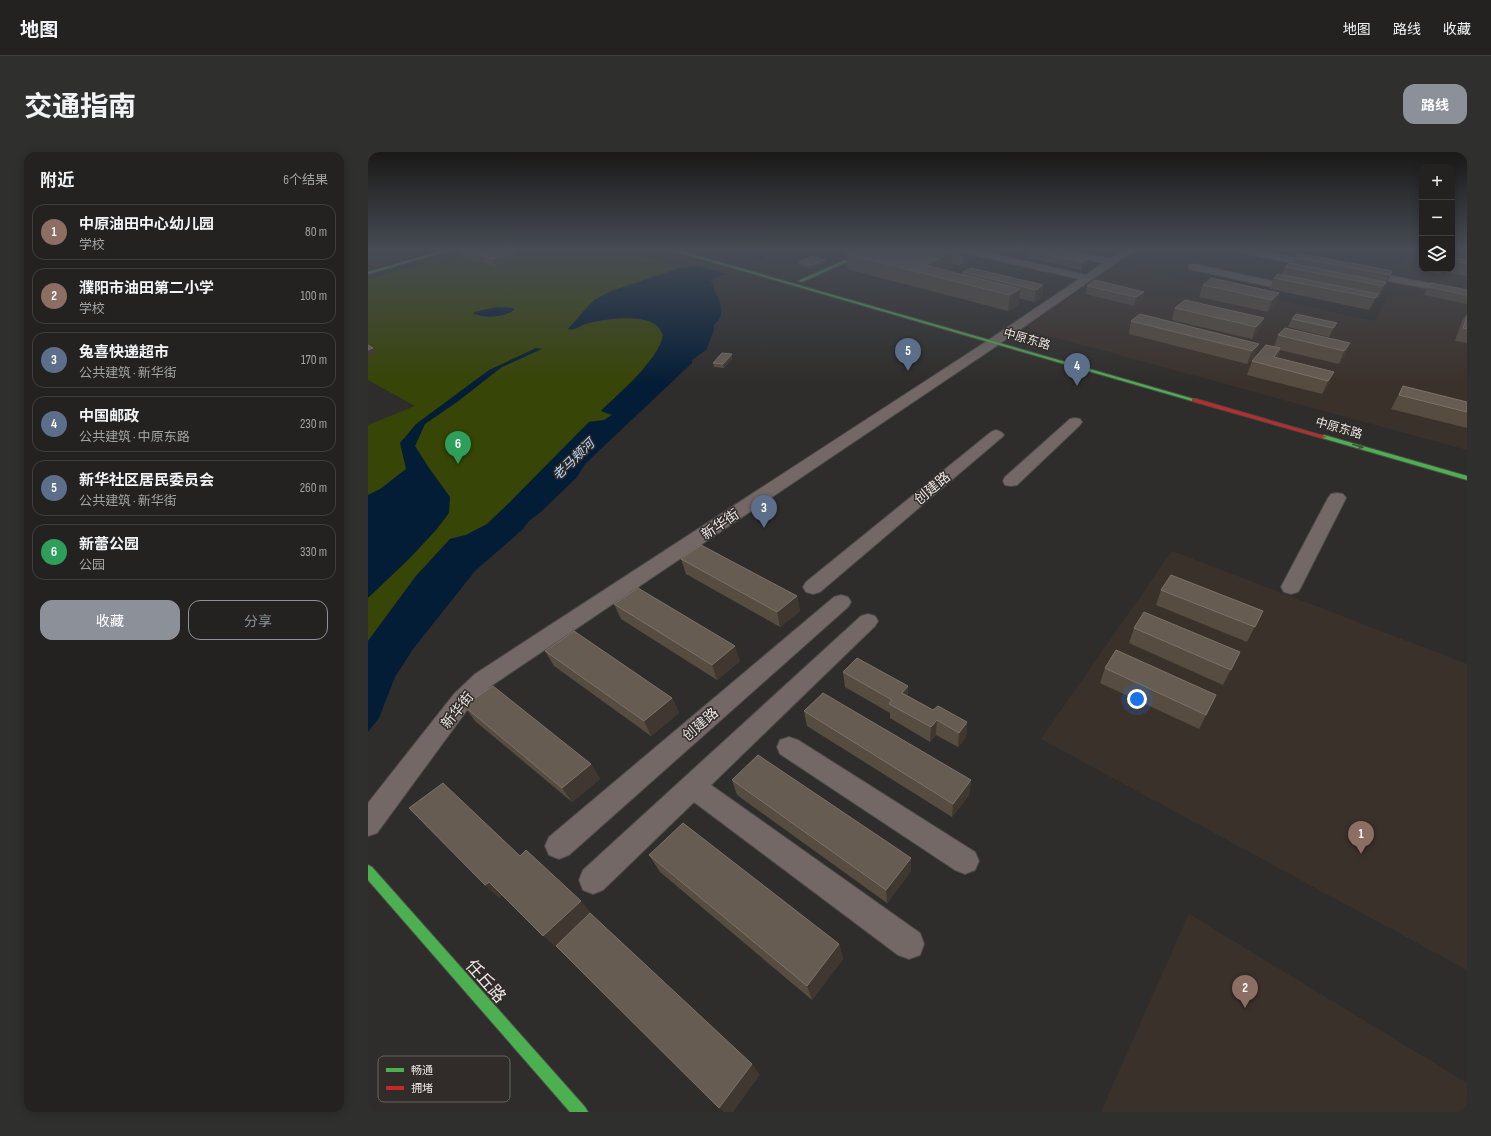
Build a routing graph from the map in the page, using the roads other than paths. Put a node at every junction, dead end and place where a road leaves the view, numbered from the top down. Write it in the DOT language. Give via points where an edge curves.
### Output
graph roads {
  1 [pos="841,295"];
  2 [pos="846,295"];
  3 [pos="1063,295"];
  4 [pos="997,340"];
  5 [pos="1075,422"];
  6 [pos="996,435"];
  7 [pos="1467,469"];
  8 [pos="1467,478"];
  9 [pos="1010,481"];
  10 [pos="1337,498"];
  11 [pos="813,587"];
  12 [pos="1292,587"];
  13 [pos="841,602"];
  14 [pos="868,621"];
  15 [pos="789,747"];
  16 [pos="693,787"];
  17 [pos="368,824"];
  18 [pos="559,846"];
  19 [pos="965,862"];
  20 [pos="368,871"];
  21 [pos="594,880"];
  22 [pos="909,944"];
  23 [pos="580,1112"];
  1 -- 4 [label="main road, 中原东路"];
  2 -- 4 [label="main road, 中原东路"];
  3 -- 4 [label="street, 新华街"];
  4 -- 7 [label="main road, 中原东路"];
  4 -- 8 [label="main road, 中原东路, one-way"];
  4 -- 17 [label="street, 新华街" via="483,680 462,700"];
  5 -- 9 [label="street"];
  6 -- 11 [label="street, 创建路"];
  10 -- 12 [label="street"];
  13 -- 18 [label="street, 创建路"];
  14 -- 16 [label="street"];
  15 -- 19 [label="street"];
  16 -- 21 [label="street"];
  16 -- 22 [label="street"];
  20 -- 23 [label="main road, 任丘路"];
}
